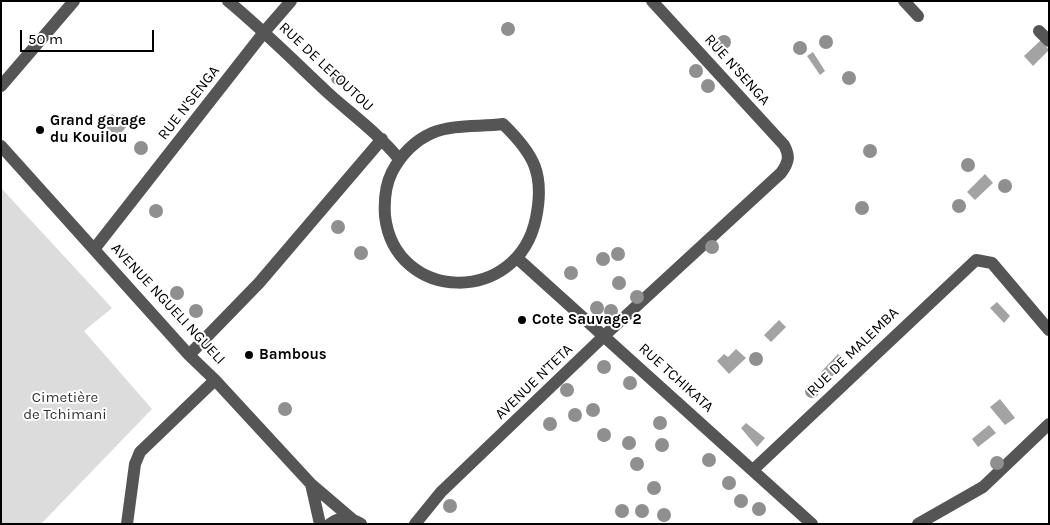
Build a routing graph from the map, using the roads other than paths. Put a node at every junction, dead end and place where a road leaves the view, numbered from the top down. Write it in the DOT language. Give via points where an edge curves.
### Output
graph roads {
  1 [pos="74,1"];
  2 [pos="228,1"];
  3 [pos="291,1"];
  4 [pos="652,1"];
  5 [pos="904,1"];
  6 [pos="918,16"];
  7 [pos="265,31"];
  8 [pos="1039,31"];
  9 [pos="1049,41"];
  10 [pos="1,86"];
  11 [pos="382,139"];
  12 [pos="1,146"];
  13 [pos="399,159"];
  14 [pos="788,164"];
  15 [pos="95,248"];
  16 [pos="517,258"];
  17 [pos="1049,330"];
  18 [pos="605,335"];
  19 [pos="189,354"];
  20 [pos="215,380"];
  21 [pos="1049,424"];
  22 [pos="754,470"];
  23 [pos="311,484"];
  24 [pos="359,522"];
  25 [pos="127,524"];
  26 [pos="320,524"];
  27 [pos="330,524"];
  28 [pos="415,524"];
  29 [pos="812,524"];
  30 [pos="918,524"];
  1 -- 10 [label="street"];
  2 -- 7 [label="street, RUE DE LEFOUTOU"];
  3 -- 7 [label="street, RUE N'SENGA"];
  4 -- 14 [label="street, RUE N'SENGA" via="784,145 789,154"];
  5 -- 6 [label="street"];
  7 -- 11 [label="street, RUE DE LEFOUTOU" via="326,91"];
  7 -- 15 [label="street, RUE N'SENGA"];
  8 -- 9 [label="street"];
  11 -- 13 [label="street, RUE DE LEFOUTOU"];
  11 -- 19 [label="street" via="259,283"];
  12 -- 15 [label="street, AVENUE NGUELI NGUELI"];
  13 -- 16 [label="street" via="387,188 384,204 386,227 396,248 412,266 454,284 478,282 500,274"];
  13 -- 16 [label="street" via="432,133 453,127 503,124 521,142 536,166 539,205 533,234"];
  14 -- 18 [label="street, AVENUE N'TETA"];
  15 -- 19 [label="street, AVENUE NGUELI NGUELI"];
  16 -- 18 [label="street, RUE TCHIKATA"];
  17 -- 22 [label="street, RUE DE MALEMBA" via="992,263 976,260"];
  18 -- 22 [label="street, RUE TCHIKATA"];
  18 -- 28 [label="street, AVENUE N'TETA" via="441,492"];
  19 -- 20 [label="street, AVENUE NGUELI NGUELI"];
  20 -- 23 [label="street, AVENUE NGUELI NGUELI"];
  20 -- 25 [label="street" via="140,452 135,464"];
  21 -- 30 [label="street" via="983,487"];
  22 -- 29 [label="street, RUE TCHIKATA"];
  23 -- 24 [label="street, AVENUE NGUELI NGUELI"];
  23 -- 26 [label="street"];
  24 -- 27 [label="street" via="342,518"];
}
